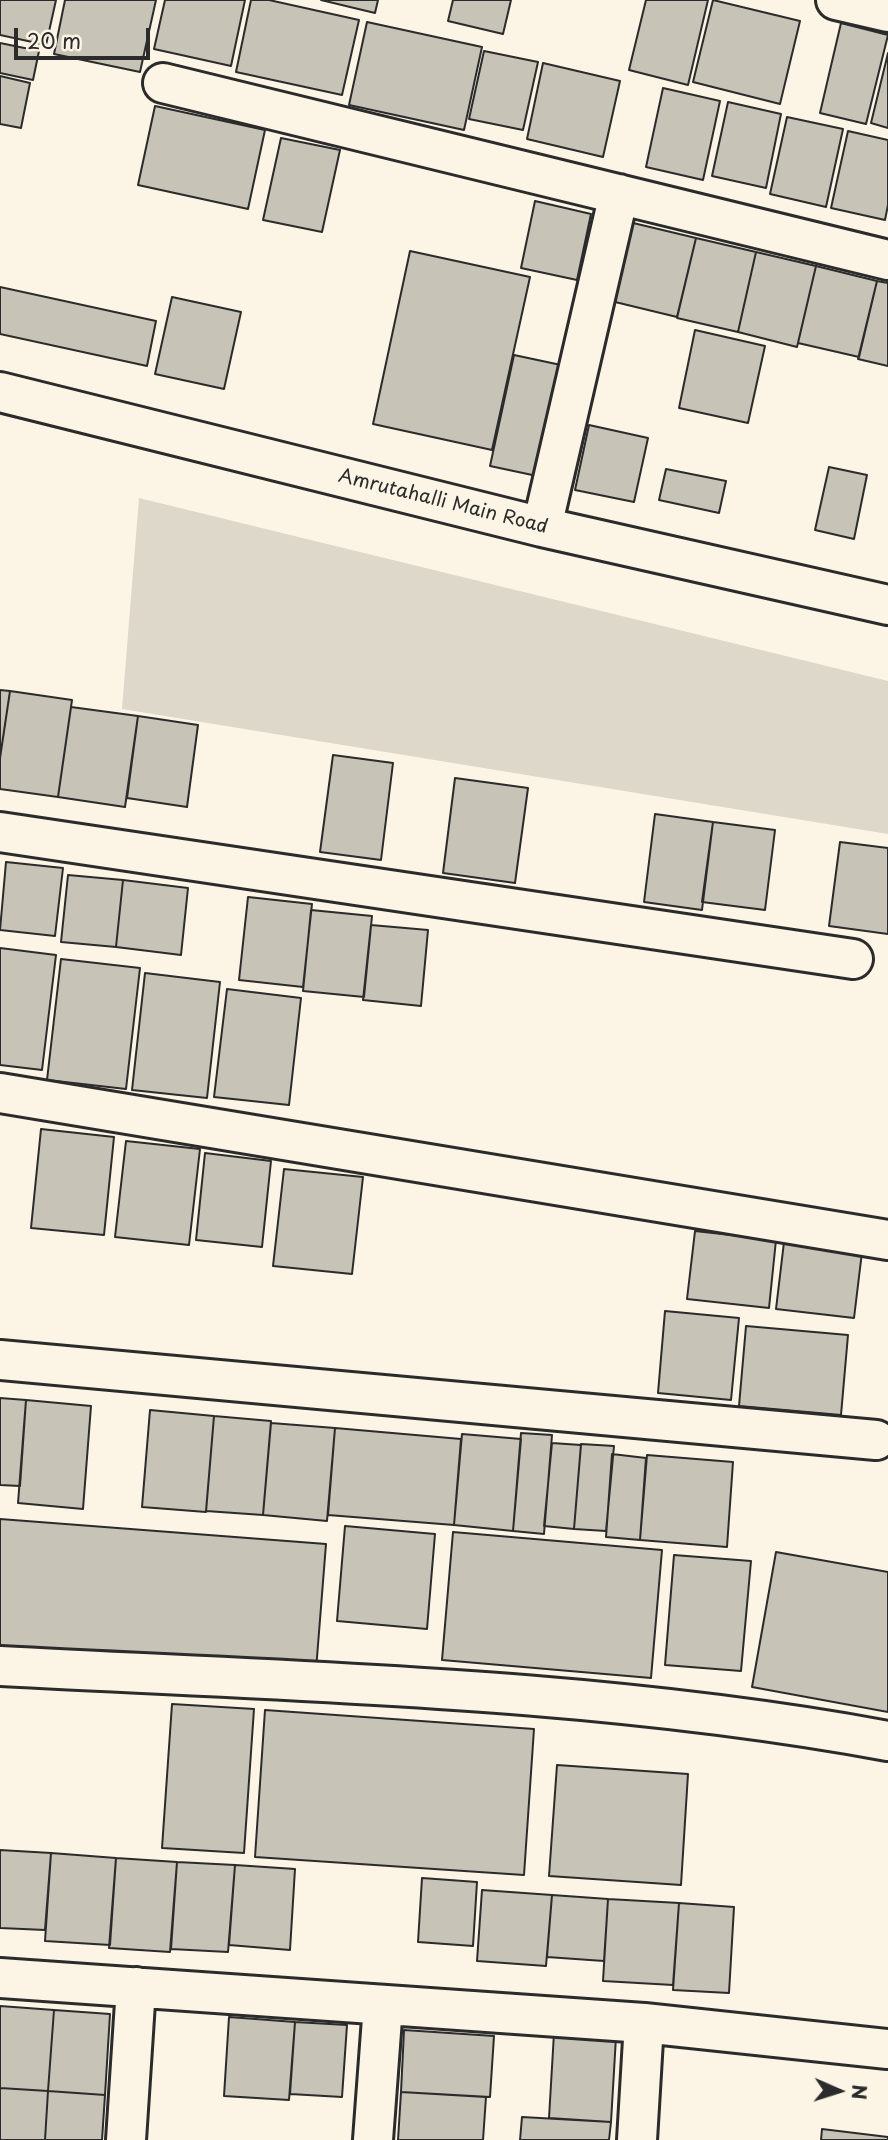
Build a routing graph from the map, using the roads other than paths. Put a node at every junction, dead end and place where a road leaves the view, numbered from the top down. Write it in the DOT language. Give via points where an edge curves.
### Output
graph roads {
  1 [pos="836,0"];
  2 [pos="883,7"];
  3 [pos="163,83"];
  4 [pos="619,194"];
  5 [pos="888,260"];
  6 [pos="0,392"];
  7 [pos="542,527"];
  8 [pos="888,606"];
  9 [pos="0,832"];
  10 [pos="853,959"];
  11 [pos="0,1093"];
  12 [pos="888,1240"];
  13 [pos="0,1360"];
  14 [pos="876,1440"];
  15 [pos="0,1666"];
  16 [pos="888,1741"];
  17 [pos="0,1978"];
  18 [pos="136,1987"];
  19 [pos="383,2005"];
  20 [pos="644,2023"];
  21 [pos="888,2049"];
  22 [pos="126,2140"];
  23 [pos="373,2140"];
  24 [pos="637,2140"];
  1 -- 2 [label="street"];
  3 -- 4 [label="street"];
  4 -- 5 [label="street"];
  4 -- 7 [label="street"];
  6 -- 7 [label="street, Amrutahalli Main Road"];
  7 -- 8 [label="street, Amrutahalli Main Road"];
  9 -- 10 [label="street"];
  11 -- 12 [label="street"];
  13 -- 14 [label="street"];
  15 -- 16 [label="street" via="523,1694 646,1705"];
  17 -- 18 [label="street"];
  18 -- 19 [label="street"];
  18 -- 22 [label="street"];
  19 -- 20 [label="street"];
  19 -- 23 [label="street"];
  20 -- 21 [label="street"];
  20 -- 24 [label="street"];
}
